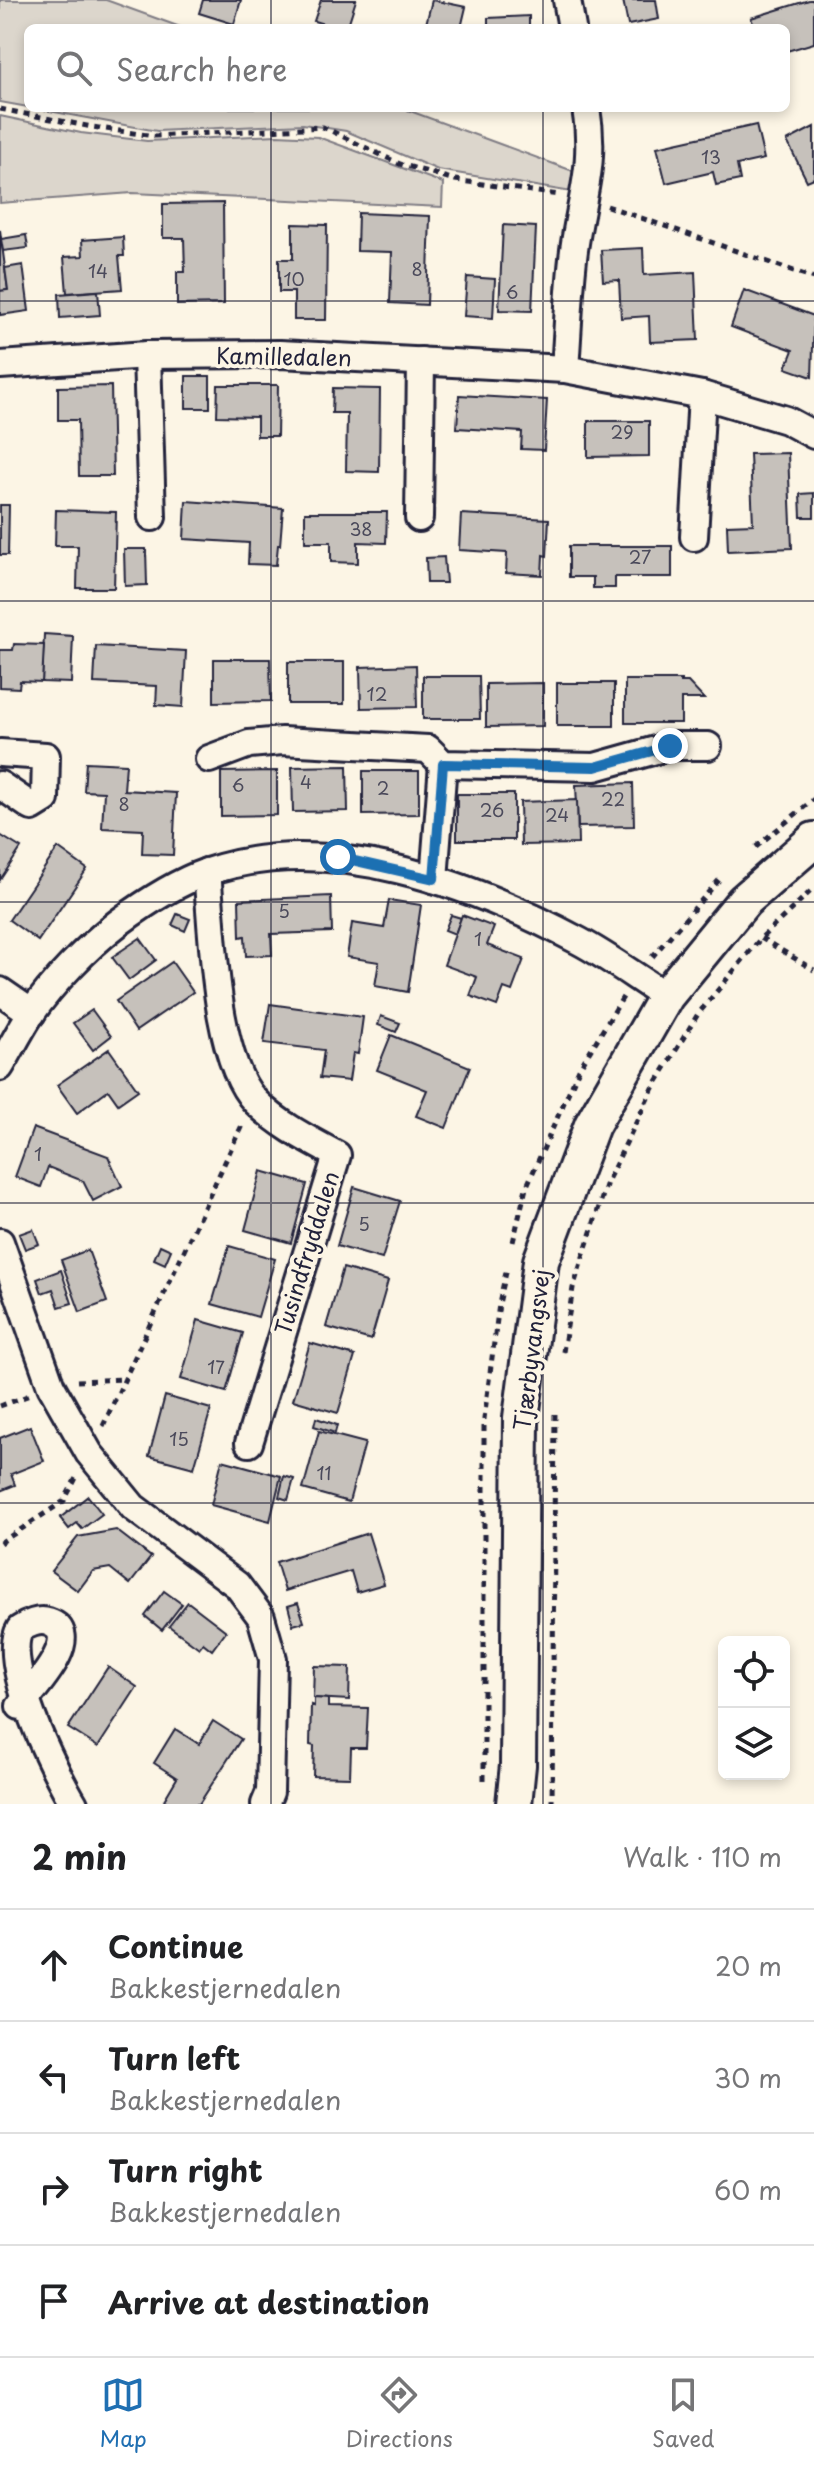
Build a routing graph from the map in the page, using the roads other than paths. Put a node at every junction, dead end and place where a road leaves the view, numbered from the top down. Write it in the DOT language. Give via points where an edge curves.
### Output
graph roads {
  1 [pos="567,0"];
  2 [pos="571,24"];
  3 [pos="587,112"];
  4 [pos="147,355"];
  5 [pos="421,361"];
  6 [pos="0,365"];
  7 [pos="565,369"];
  8 [pos="702,395"];
  9 [pos="814,435"];
  10 [pos="152,517"];
  11 [pos="419,518"];
  12 [pos="694,537"];
  13 [pos="708,746"];
  14 [pos="0,753"];
  15 [pos="209,759"];
  16 [pos="443,764"];
  17 [pos="0,785"];
  18 [pos="814,840"];
  19 [pos="207,872"];
  20 [pos="434,879"];
  21 [pos="0,991"];
  22 [pos="666,996"];
  23 [pos="32,1013"];
  24 [pos="0,1067"];
  25 [pos="0,1242"];
  26 [pos="249,1443"];
  27 [pos="20,1706"];
  28 [pos="74,1804"];
  29 [pos="265,1804"];
  30 [pos="514,1804"];
  1 -- 2 [label="street"];
  3 -- 7 [label="street" via="590,173 574,249"];
  4 -- 5 [label="street, Kamilledalen"];
  4 -- 6 [label="street, Kamilledalen"];
  4 -- 10 [label="street"];
  5 -- 7 [label="street, Kamilledalen"];
  5 -- 11 [label="street"];
  7 -- 8 [label="street, Kamilledalen"];
  8 -- 9 [label="street, Kamilledalen" via="786,420"];
  8 -- 12 [label="street"];
  13 -- 16 [label="street" via="670,746 595,767"];
  14 -- 17 [label="street" via="46,756 45,799 32,807"];
  15 -- 16 [label="street" via="249,744 282,741 428,749"];
  16 -- 20 [label="street"];
  18 -- 22 [label="street, Tjærbyvangsvej" via="744,901"];
  19 -- 20 [label="street" via="274,857 338,857"];
  19 -- 23 [label="street" via="146,902 91,944"];
  19 -- 26 [label="street, Tusindfryddalen" via="231,1062 254,1100 292,1130 337,1155"];
  20 -- 22 [label="street" via="580,941"];
  21 -- 23 [label="street"];
  22 -- 30 [label="street, Tjærbyvangsvej" via="592,1125 541,1261 521,1418"];
  23 -- 24 [label="street"];
  25 -- 29 [label="street" via="51,1386 89,1453 133,1507 237,1585 261,1617 273,1659 270,1792"];
  27 -- 28 [label="street"];
}
